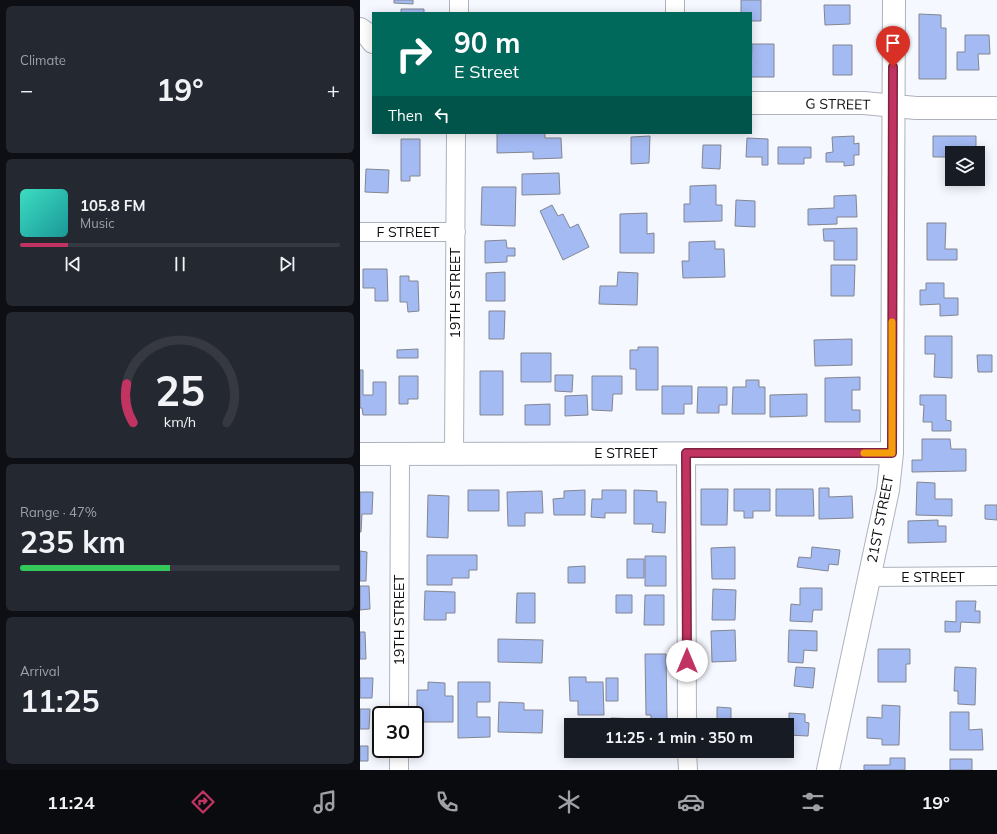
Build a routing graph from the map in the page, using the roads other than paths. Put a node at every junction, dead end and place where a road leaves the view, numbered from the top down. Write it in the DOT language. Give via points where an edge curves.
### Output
graph roads {
  1 [pos="459,0"];
  2 [pos="675,0"];
  3 [pos="894,0"];
  4 [pos="459,12"];
  5 [pos="675,12"];
  6 [pos="360,29"];
  7 [pos="372,41"];
  8 [pos="752,103"];
  9 [pos="893,105"];
  10 [pos="997,108"];
  11 [pos="456,134"];
  12 [pos="360,232"];
  13 [pos="456,232"];
  14 [pos="686,453"];
  15 [pos="892,453"];
  16 [pos="360,454"];
  17 [pos="400,454"];
  18 [pos="454,454"];
  19 [pos="997,576"];
  20 [pos="869,577"];
  21 [pos="399,706"];
  22 [pos="687,718"];
  23 [pos="399,758"];
  24 [pos="688,758"];
  25 [pos="399,770"];
  26 [pos="688,770"];
  27 [pos="828,770"];
  1 -- 4 [label="street"];
  2 -- 5 [label="street"];
  3 -- 9 [label="street, 21ST STREET"];
  6 -- 7 [label="street"];
  8 -- 9 [label="street, G STREET"];
  9 -- 10 [label="street, G STREET" via="916,108"];
  9 -- 15 [label="street, 21ST STREET"];
  11 -- 13 [label="street, 19TH STREET"];
  12 -- 13 [label="street, F STREET"];
  13 -- 18 [label="street, 19TH STREET"];
  14 -- 15 [label="street, E STREET"];
  14 -- 18 [label="street, E STREET"];
  14 -- 22 [label="street"];
  15 -- 20 [label="street, 21ST STREET" via="888,490"];
  16 -- 17 [label="street, E STREET"];
  17 -- 18 [label="street, E STREET"];
  17 -- 21 [label="street, 19TH STREET"];
  19 -- 20 [label="street, E STREET"];
  20 -- 27 [label="street, 21ST STREET"];
  23 -- 25 [label="street"];
  24 -- 26 [label="street"];
}
